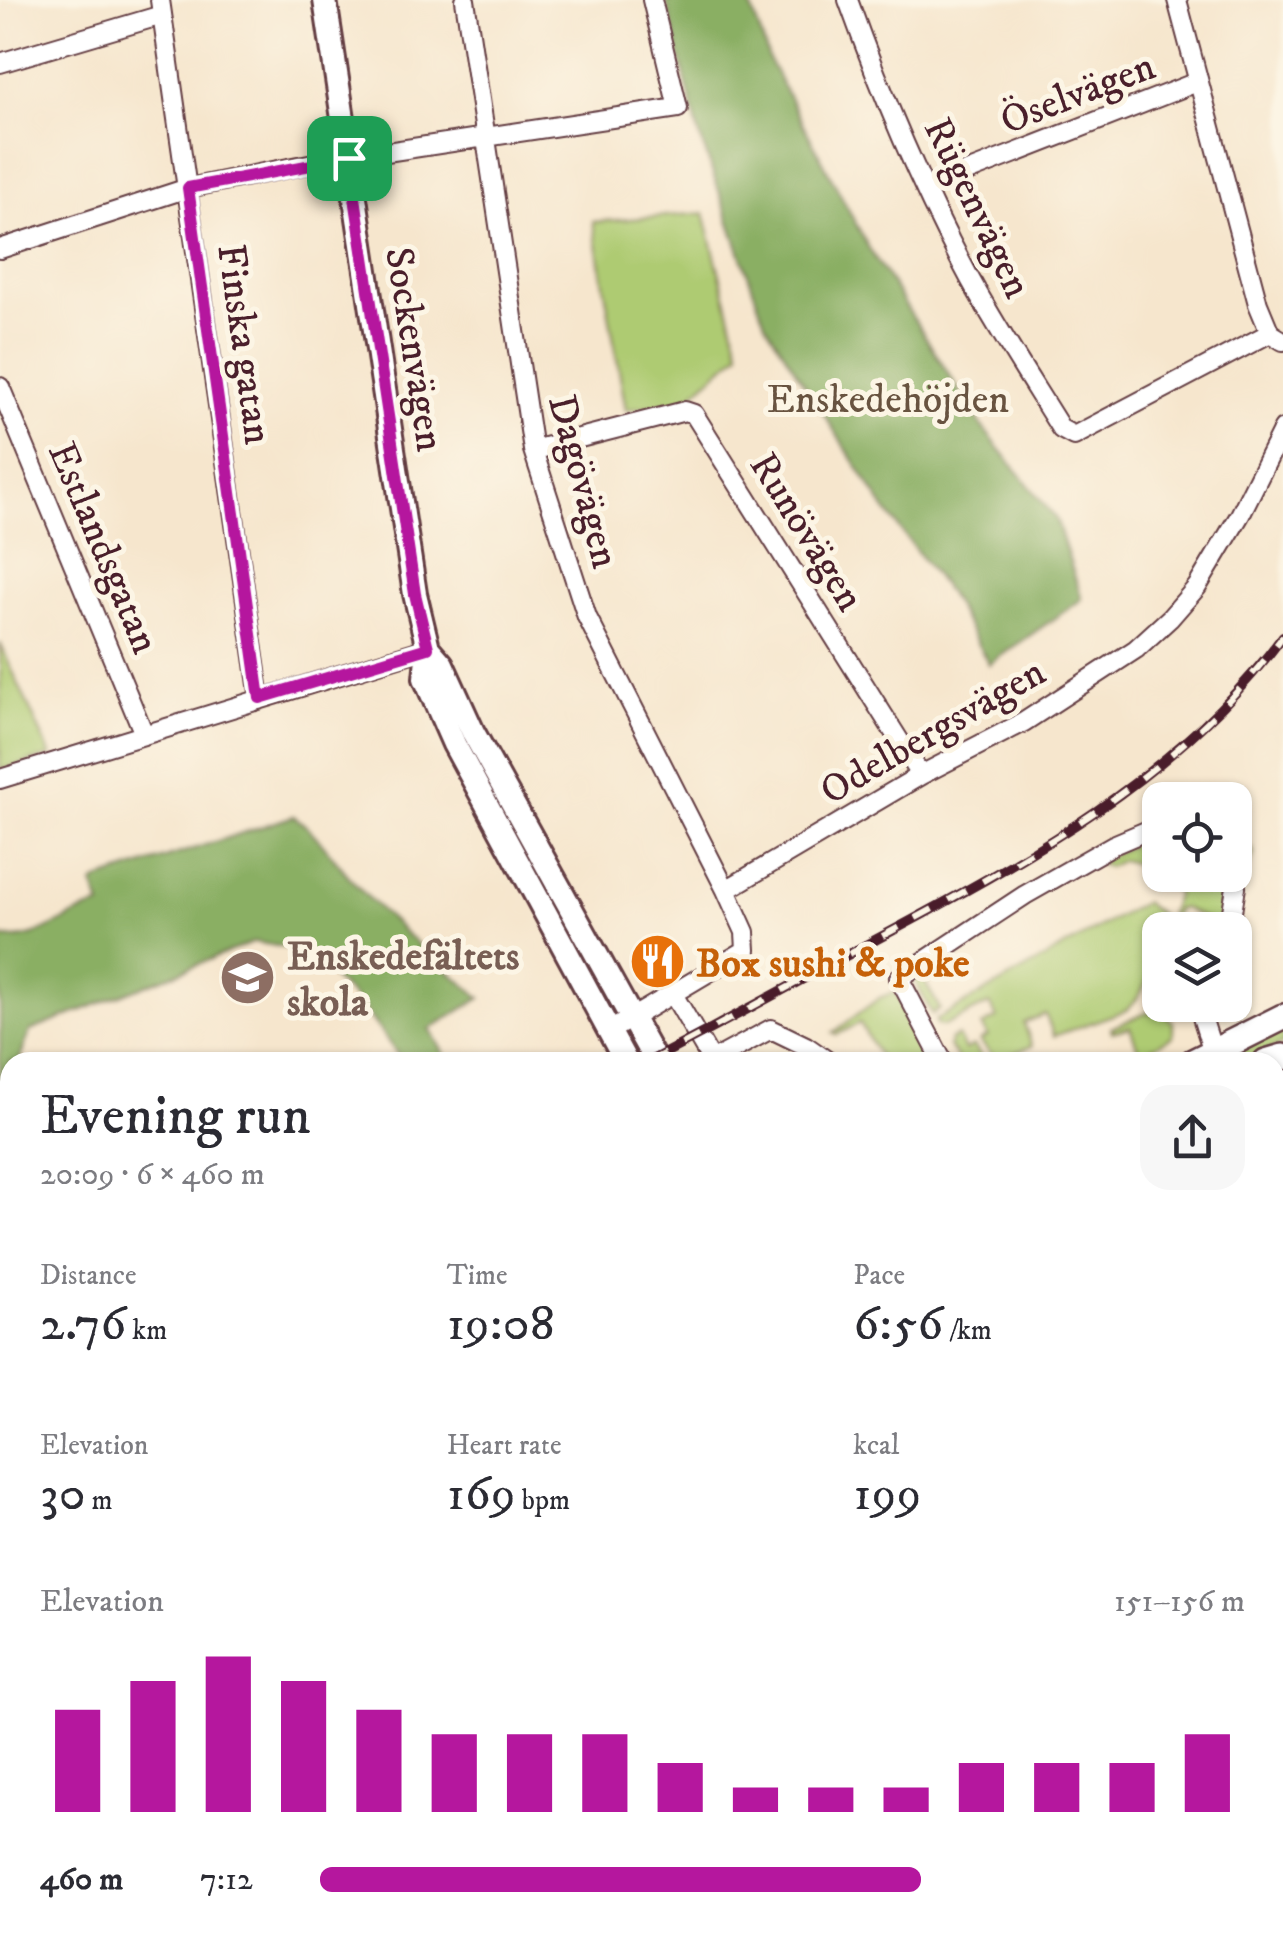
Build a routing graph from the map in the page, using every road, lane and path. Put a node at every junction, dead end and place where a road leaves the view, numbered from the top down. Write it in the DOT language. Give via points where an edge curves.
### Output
graph roads {
  1 [pos="324,0"];
  2 [pos="465,0"];
  3 [pos="652,0"];
  4 [pos="848,0"];
  5 [pos="1177,0"];
  6 [pos="161,7"];
  7 [pos="0,62"];
  8 [pos="1198,82"];
  9 [pos="486,138"];
  10 [pos="349,158"];
  11 [pos="188,188"];
  12 [pos="926,188"];
  13 [pos="0,249"];
  14 [pos="1276,337"];
  15 [pos="0,386"];
  16 [pos="1283,429"];
  17 [pos="532,450"];
  18 [pos="428,648"];
  19 [pos="260,698"];
  20 [pos="144,734"];
  21 [pos="921,775"];
  22 [pos="0,779"];
  23 [pos="1142,833"];
  24 [pos="726,890"];
  25 [pos="673,994"];
  26 [pos="1283,1017"];
  27 [pos="631,1019"];
  28 [pos="1202,1022"];
  29 [pos="608,1032"];
  30 [pos="620,1052"];
  31 [pos="650,1052"];
  32 [pos="707,1052"];
  33 [pos="727,1052"];
  34 [pos="815,1052"];
  35 [pos="939,1052"];
  36 [pos="1203,1052"];
  37 [pos="1213,1052"];
  1 -- 10 [label="street, Sockenvägen"];
  2 -- 9 [label="street, Dagövägen"];
  3 -- 9 [label="street" via="678,108"];
  4 -- 12 [label="street, Rügenvägen"];
  5 -- 8 [label="street"];
  6 -- 7 [label="street"];
  6 -- 11 [label="street, Finska gatan"];
  8 -- 12 [label="street, Öselvägen"];
  8 -- 14 [label="street" via="1258,304"];
  9 -- 10 [label="street"];
  9 -- 17 [label="street, Dagövägen"];
  10 -- 11 [label="street"];
  10 -- 18 [label="street, Sockenvägen"];
  11 -- 13 [label="street"];
  11 -- 19 [label="street, Finska gatan"];
  12 -- 14 [label="street, Rügenvägen" via="970,278 1068,434"];
  15 -- 20 [label="street, Estlandsgatan"];
  16 -- 21 [label="street, Odelbergsvägen" via="1197,587 1170,618 1136,649 1024,722"];
  17 -- 21 [label="street, Runövägen" via="684,411 694,414"];
  17 -- 24 [label="street, Dagövägen" via="587,617"];
  18 -- 19 [label="street"];
  18 -- 27 [label="street, Sockenvägen"];
  18 -- 29 [label="street, Sockenvägen" via="425,678 454,744"];
  19 -- 20 [label="street"];
  20 -- 22 [label="street"];
  21 -- 24 [label="street, Odelbergsvägen"];
  23 -- 35 [label="street" via="1035,889 899,978"];
  24 -- 25 [label="street" via="746,950"];
  25 -- 27 [label="street"];
  25 -- 32 [label="street"];
  26 -- 37 [label="main road"];
  27 -- 29 [label="street"];
  27 -- 31 [label="street, Sockenvägen"];
  28 -- 36 [label="street"];
  29 -- 30 [label="street, Sockenvägen"];
  33 -- 34 [label="street" via="771,1029"];
}
